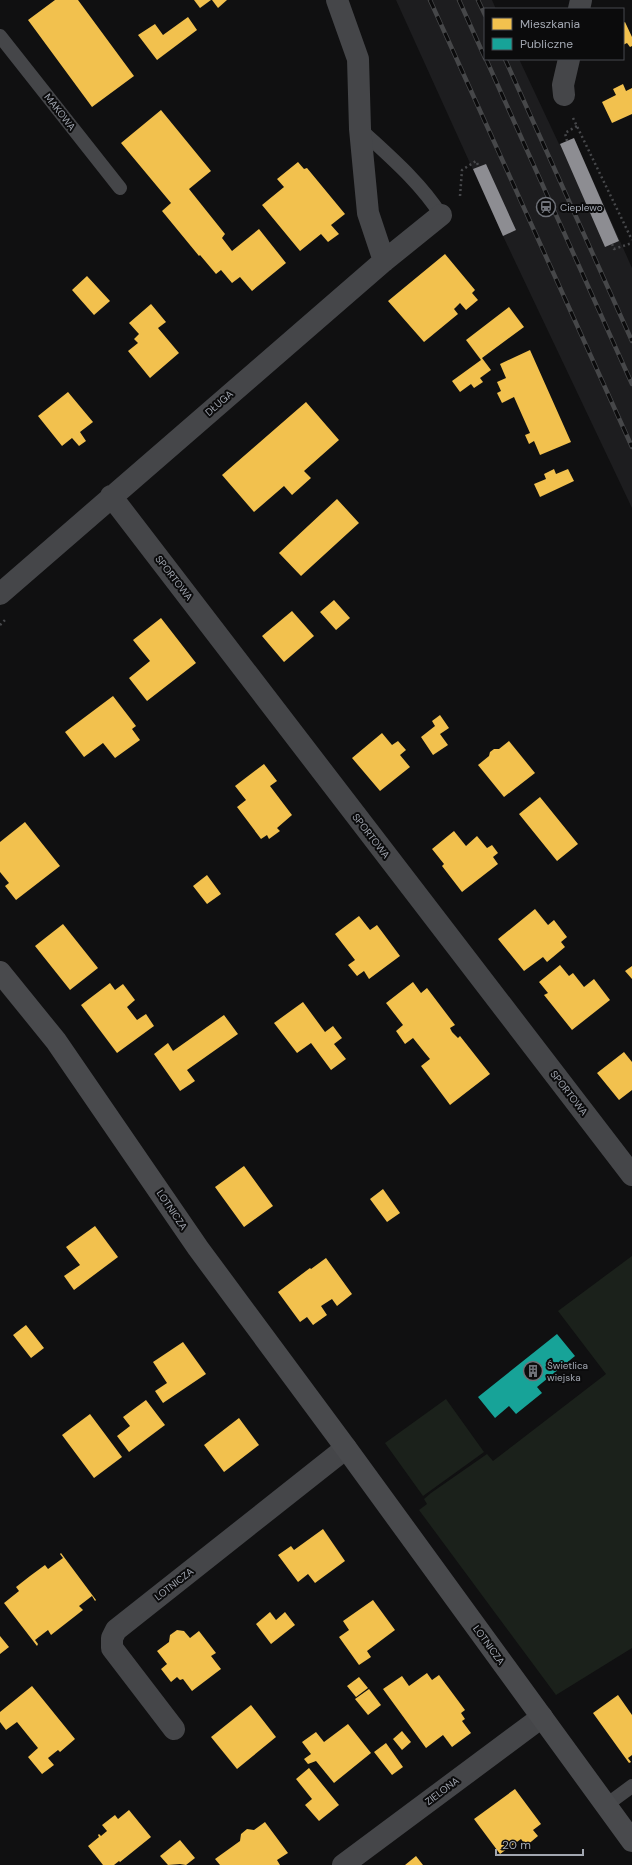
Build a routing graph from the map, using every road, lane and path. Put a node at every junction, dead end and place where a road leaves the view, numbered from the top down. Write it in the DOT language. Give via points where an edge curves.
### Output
graph roads {
  1 [pos="337,0"];
  2 [pos="0,36"];
  3 [pos="569,60"];
  4 [pos="564,95"];
  5 [pos="577,126"];
  6 [pos="360,129"];
  7 [pos="567,141"];
  8 [pos="479,167"];
  9 [pos="120,188"];
  10 [pos="441,215"];
  11 [pos="632,241"];
  12 [pos="612,244"];
  13 [pos="384,261"];
  14 [pos="111,496"];
  15 [pos="0,594"];
  16 [pos="0,972"];
  17 [pos="632,1175"];
  18 [pos="346,1448"];
  19 [pos="542,1717"];
  20 [pos="174,1729"];
  21 [pos="632,1786"];
  22 [pos="605,1806"];
  23 [pos="632,1841"];
  24 [pos="343,1865"];
  1 -- 6 [label="street" via="358,59"];
  2 -- 9 [label="lane, MAKOWA"];
  3 -- 4 [label="street" via="563,85"];
  4 -- 5 [label="path"];
  5 -- 7 [label="path" via="565,133"];
  5 -- 11 [label="path"];
  6 -- 10 [label="lane" via="414,179"];
  6 -- 13 [label="street" via="368,213"];
  8 -- 10 [label="path" via="476,160 462,170 460,197"];
  10 -- 13 [label="street, DŁUGA"];
  11 -- 12 [label="path" via="614,250"];
  13 -- 14 [label="street, DŁUGA"];
  14 -- 15 [label="street, DŁUGA"];
  14 -- 17 [label="street, SPORTOWA"];
  16 -- 18 [label="street, LOTNICZA" via="56,1041 198,1248"];
  18 -- 19 [label="street, LOTNICZA"];
  18 -- 20 [label="street, LOTNICZA" via="116,1630 112,1638 112,1648"];
  19 -- 22 [label="street, LOTNICZA"];
  19 -- 24 [label="street, ZIELONA"];
  21 -- 22 [label="lane"];
  22 -- 23 [label="street, LOTNICZA"];
}
